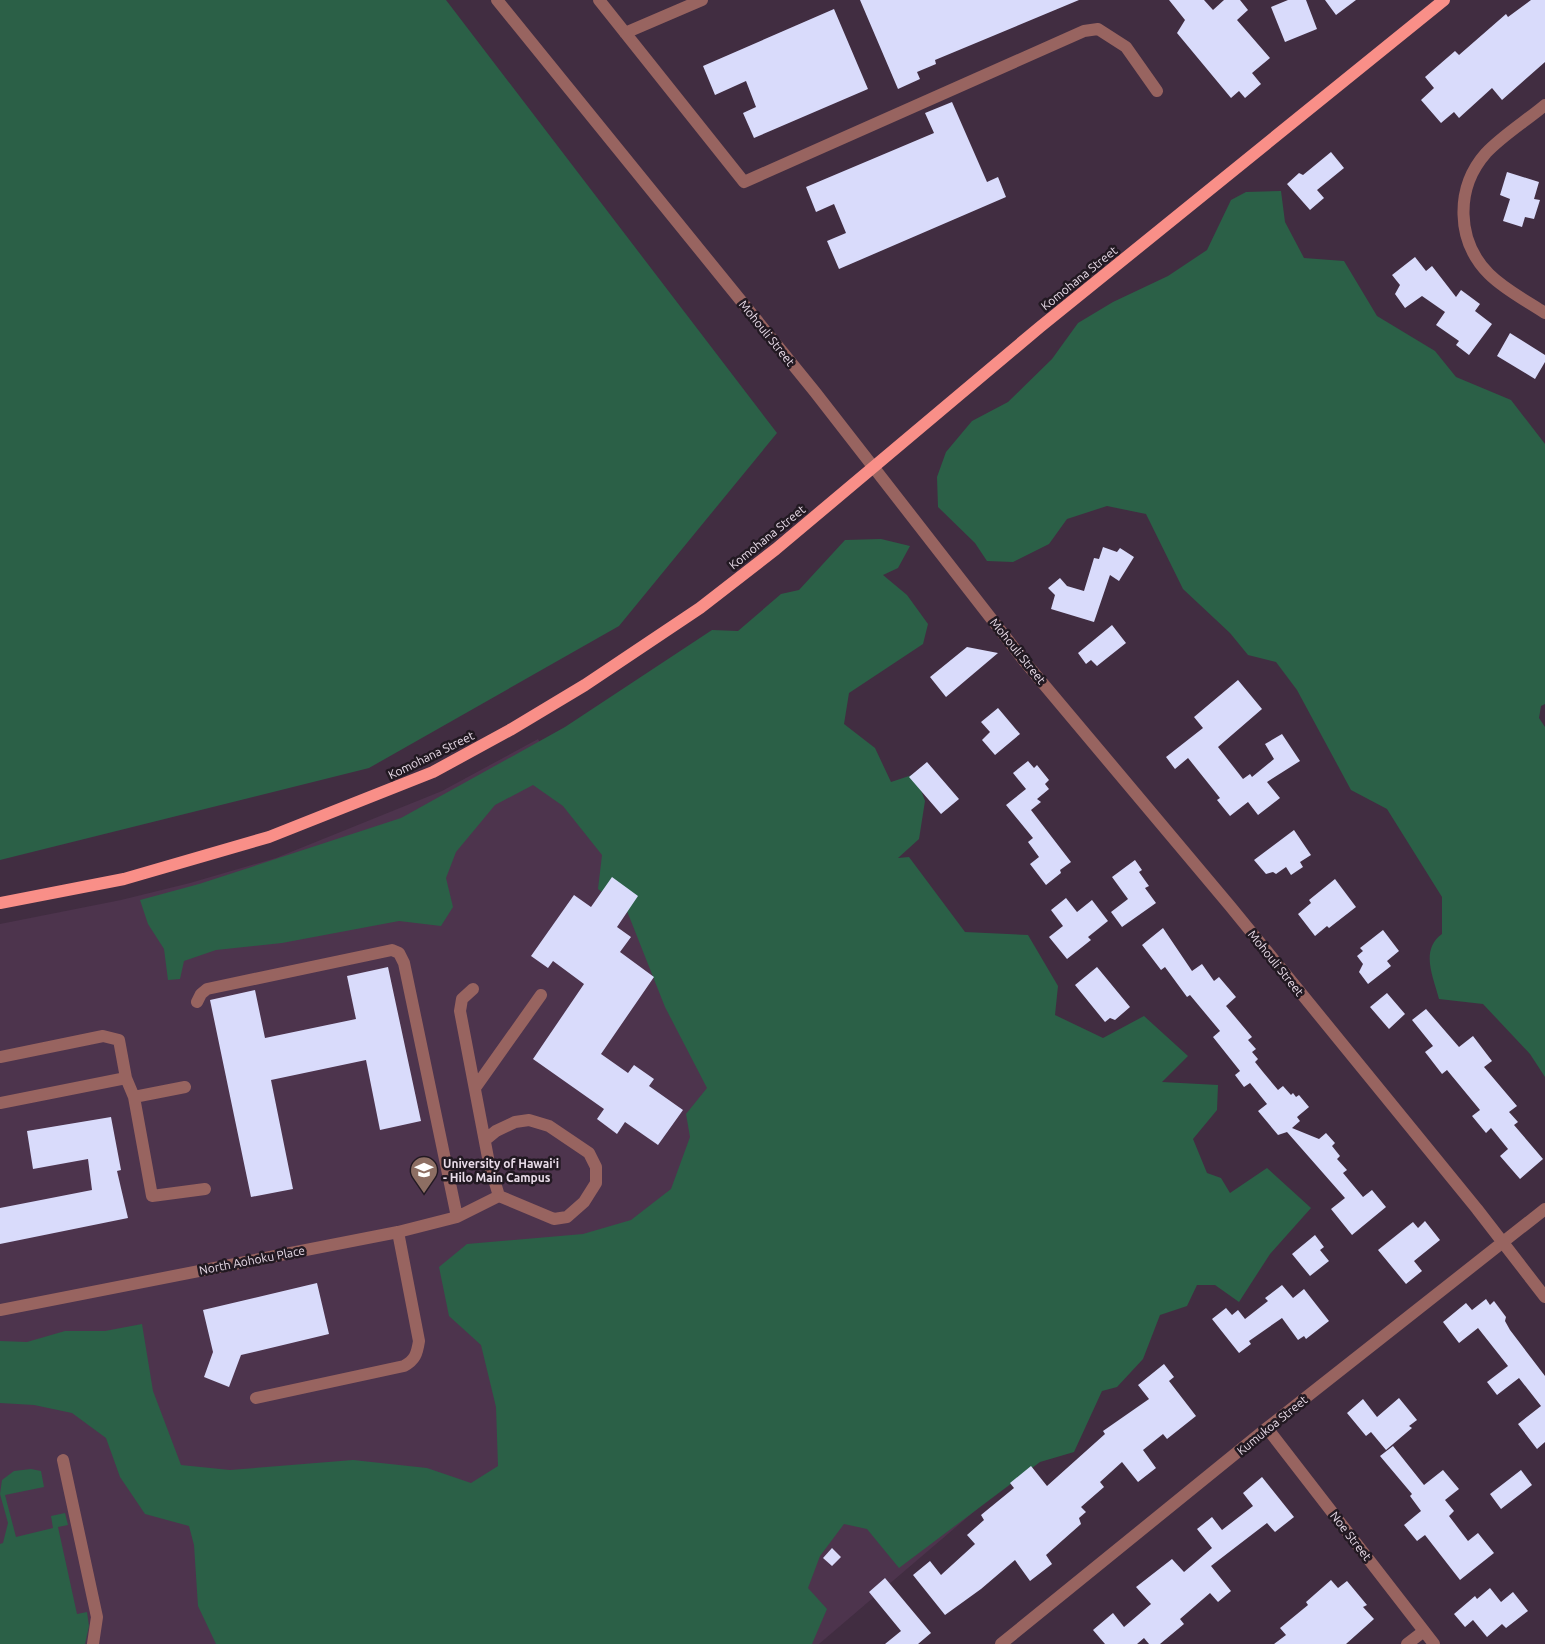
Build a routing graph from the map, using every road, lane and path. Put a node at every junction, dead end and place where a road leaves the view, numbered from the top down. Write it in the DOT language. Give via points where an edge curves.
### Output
graph roads {
  1 [pos="497,0"];
  2 [pos="599,0"];
  3 [pos="702,0"];
  4 [pos="1444,0"];
  5 [pos="625,33"];
  6 [pos="1157,91"];
  7 [pos="1545,105"];
  8 [pos="1545,313"];
  9 [pos="874,467"];
  10 [pos="0,903"];
  11 [pos="473,989"];
  12 [pos="541,995"];
  13 [pos="198,1002"];
  14 [pos="0,1056"];
  15 [pos="126,1078"];
  16 [pos="185,1087"];
  17 [pos="475,1088"];
  18 [pos="134,1097"];
  19 [pos="0,1103"];
  20 [pos="485,1140"];
  21 [pos="205,1189"];
  22 [pos="499,1196"];
  23 [pos="1545,1209"];
  24 [pos="457,1217"];
  25 [pos="398,1232"];
  26 [pos="1502,1242"];
  27 [pos="1545,1297"];
  28 [pos="0,1310"];
  29 [pos="256,1398"];
  30 [pos="1267,1428"];
  31 [pos="63,1460"];
  32 [pos="1424,1630"];
  33 [pos="93,1644"];
  34 [pos="1001,1644"];
  35 [pos="1407,1644"];
  36 [pos="1434,1644"];
  1 -- 9 [label="street, Mohouli Street"];
  2 -- 5 [label="street"];
  3 -- 5 [label="street"];
  4 -- 9 [label="main road, Komohana Street" via="1040,327"];
  5 -- 6 [label="street" via="744,182 1098,28 1126,48"];
  7 -- 8 [label="street" via="1482,159 1467,185 1463,214 1469,243 1484,268 1498,282"];
  9 -- 10 [label="main road, Komohana Street" via="700,608 585,685 433,772 269,837 124,879"];
  9 -- 26 [label="street, Mohouli Street" via="1025,662 1230,906"];
  11 -- 17 [label="street" via="462,998 460,1011"];
  12 -- 17 [label="street"];
  13 -- 24 [label="street" via="207,989 392,950 399,953 404,963"];
  14 -- 15 [label="street" via="103,1036 119,1040"];
  15 -- 18 [label="street"];
  15 -- 19 [label="street"];
  16 -- 18 [label="street"];
  17 -- 20 [label="street"];
  18 -- 21 [label="street" via="152,1196"];
  20 -- 22 [label="street"];
  20 -- 22 [label="street" via="515,1122 529,1120 549,1126 589,1153 596,1167 596,1183 584,1202 567,1217 554,1219"];
  22 -- 24 [label="street, North Aohoku Place"];
  23 -- 26 [label="street, Kumukoa Street"];
  24 -- 25 [label="street, North Aohoku Place"];
  25 -- 28 [label="street, North Aohoku Place"];
  25 -- 29 [label="street" via="419,1341 412,1361 404,1366"];
  26 -- 27 [label="street, Mohouli Street"];
  26 -- 30 [label="street, Kumukoa Street"];
  30 -- 32 [label="street, Noe Street"];
  30 -- 34 [label="street, Kumukoa Street"];
  31 -- 33 [label="street" via="96,1617"];
  32 -- 35 [label="street"];
  32 -- 36 [label="street, Noe Street"];
}
